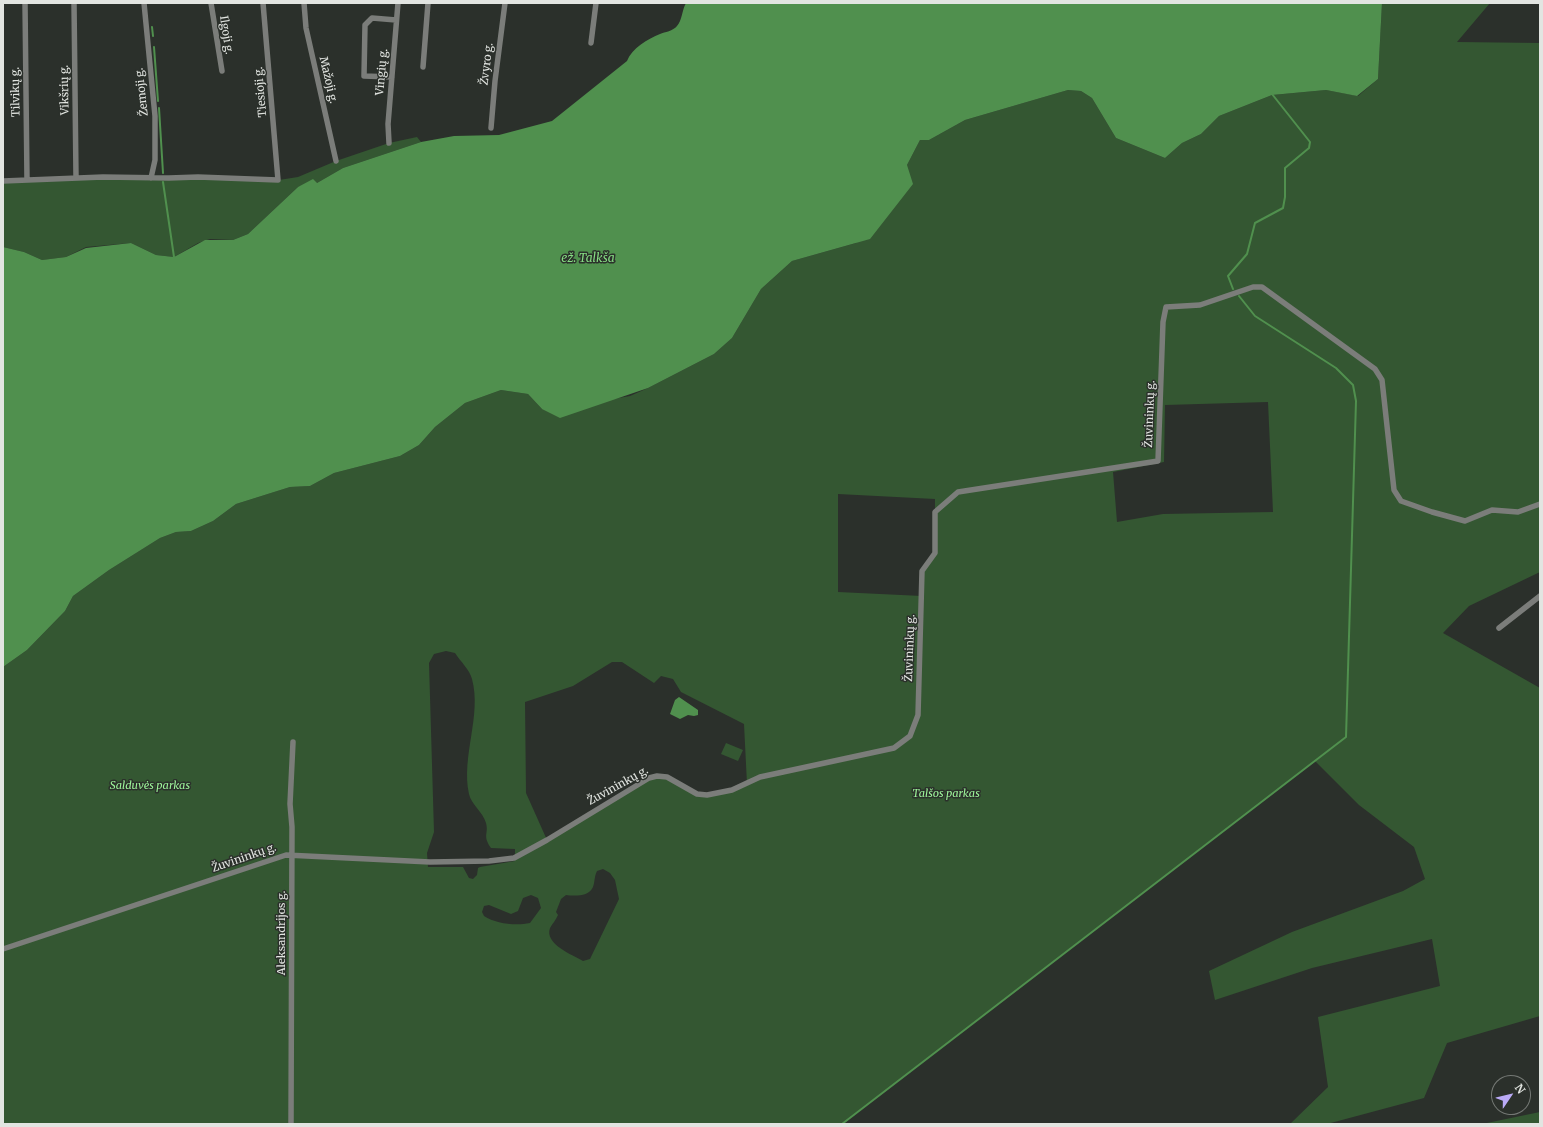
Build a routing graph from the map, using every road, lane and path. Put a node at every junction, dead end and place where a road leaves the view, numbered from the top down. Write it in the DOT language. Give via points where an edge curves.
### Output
graph roads {
  1 [pos="25,3"];
  2 [pos="74,3"];
  3 [pos="144,3"];
  4 [pos="211,3"];
  5 [pos="263,3"];
  6 [pos="304,3"];
  7 [pos="398,3"];
  8 [pos="428,3"];
  9 [pos="505,3"];
  10 [pos="596,3"];
  11 [pos="396,20"];
  12 [pos="591,43"];
  13 [pos="423,67"];
  14 [pos="222,71"];
  15 [pos="392,77"];
  16 [pos="491,128"];
  17 [pos="389,144"];
  18 [pos="336,161"];
  19 [pos="76,177"];
  20 [pos="151,178"];
  21 [pos="27,180"];
  22 [pos="3,181"];
  23 [pos="1540,504"];
  24 [pos="1540,596"];
  25 [pos="1499,628"];
  26 [pos="293,742"];
  27 [pos="292,854"];
  28 [pos="3,949"];
  29 [pos="291,1124"];
  1 -- 21 [label="street, Tilvikų g."];
  2 -- 19 [label="street, Vikšrių g."];
  3 -- 20 [label="street, Žemoji g." via="155,116 155,160"];
  4 -- 14 [label="street, Ilgoji g."];
  5 -- 20 [label="street, Tiesioji g." via="278,180"];
  6 -- 18 [label="street, Mažoji g." via="306,28"];
  7 -- 11 [label="street, Vingių g."];
  8 -- 13 [label="street"];
  9 -- 16 [label="street, Žvyro g."];
  10 -- 12 [label="street"];
  11 -- 15 [label="street, Vingių g."];
  11 -- 15 [label="street" via="372,18 365,24 364,76"];
  15 -- 17 [label="street, Vingių g."];
  19 -- 20 [label="street"];
  19 -- 21 [label="street"];
  21 -- 22 [label="street"];
  23 -- 27 [label="street, Žuvininkų g." via="1518,512 1492,510 1465,521 1401,501 1394,490 1382,380 1379,374 1262,287 1253,287 1200,305 1166,307 1163,322 1158,461 958,492 935,512 935,553 922,571 918,715 910,736 894,748 760,777 732,790 707,795 697,794 674,780 657,776 649,778 547,840 514,858 501,861 390,860"];
  24 -- 25 [label="street"];
  26 -- 27 [label="street, Aleksandrijos g." via="290,804"];
  27 -- 28 [label="street, Žuvininkų g."];
  27 -- 29 [label="street, Aleksandrijos g."];
}
